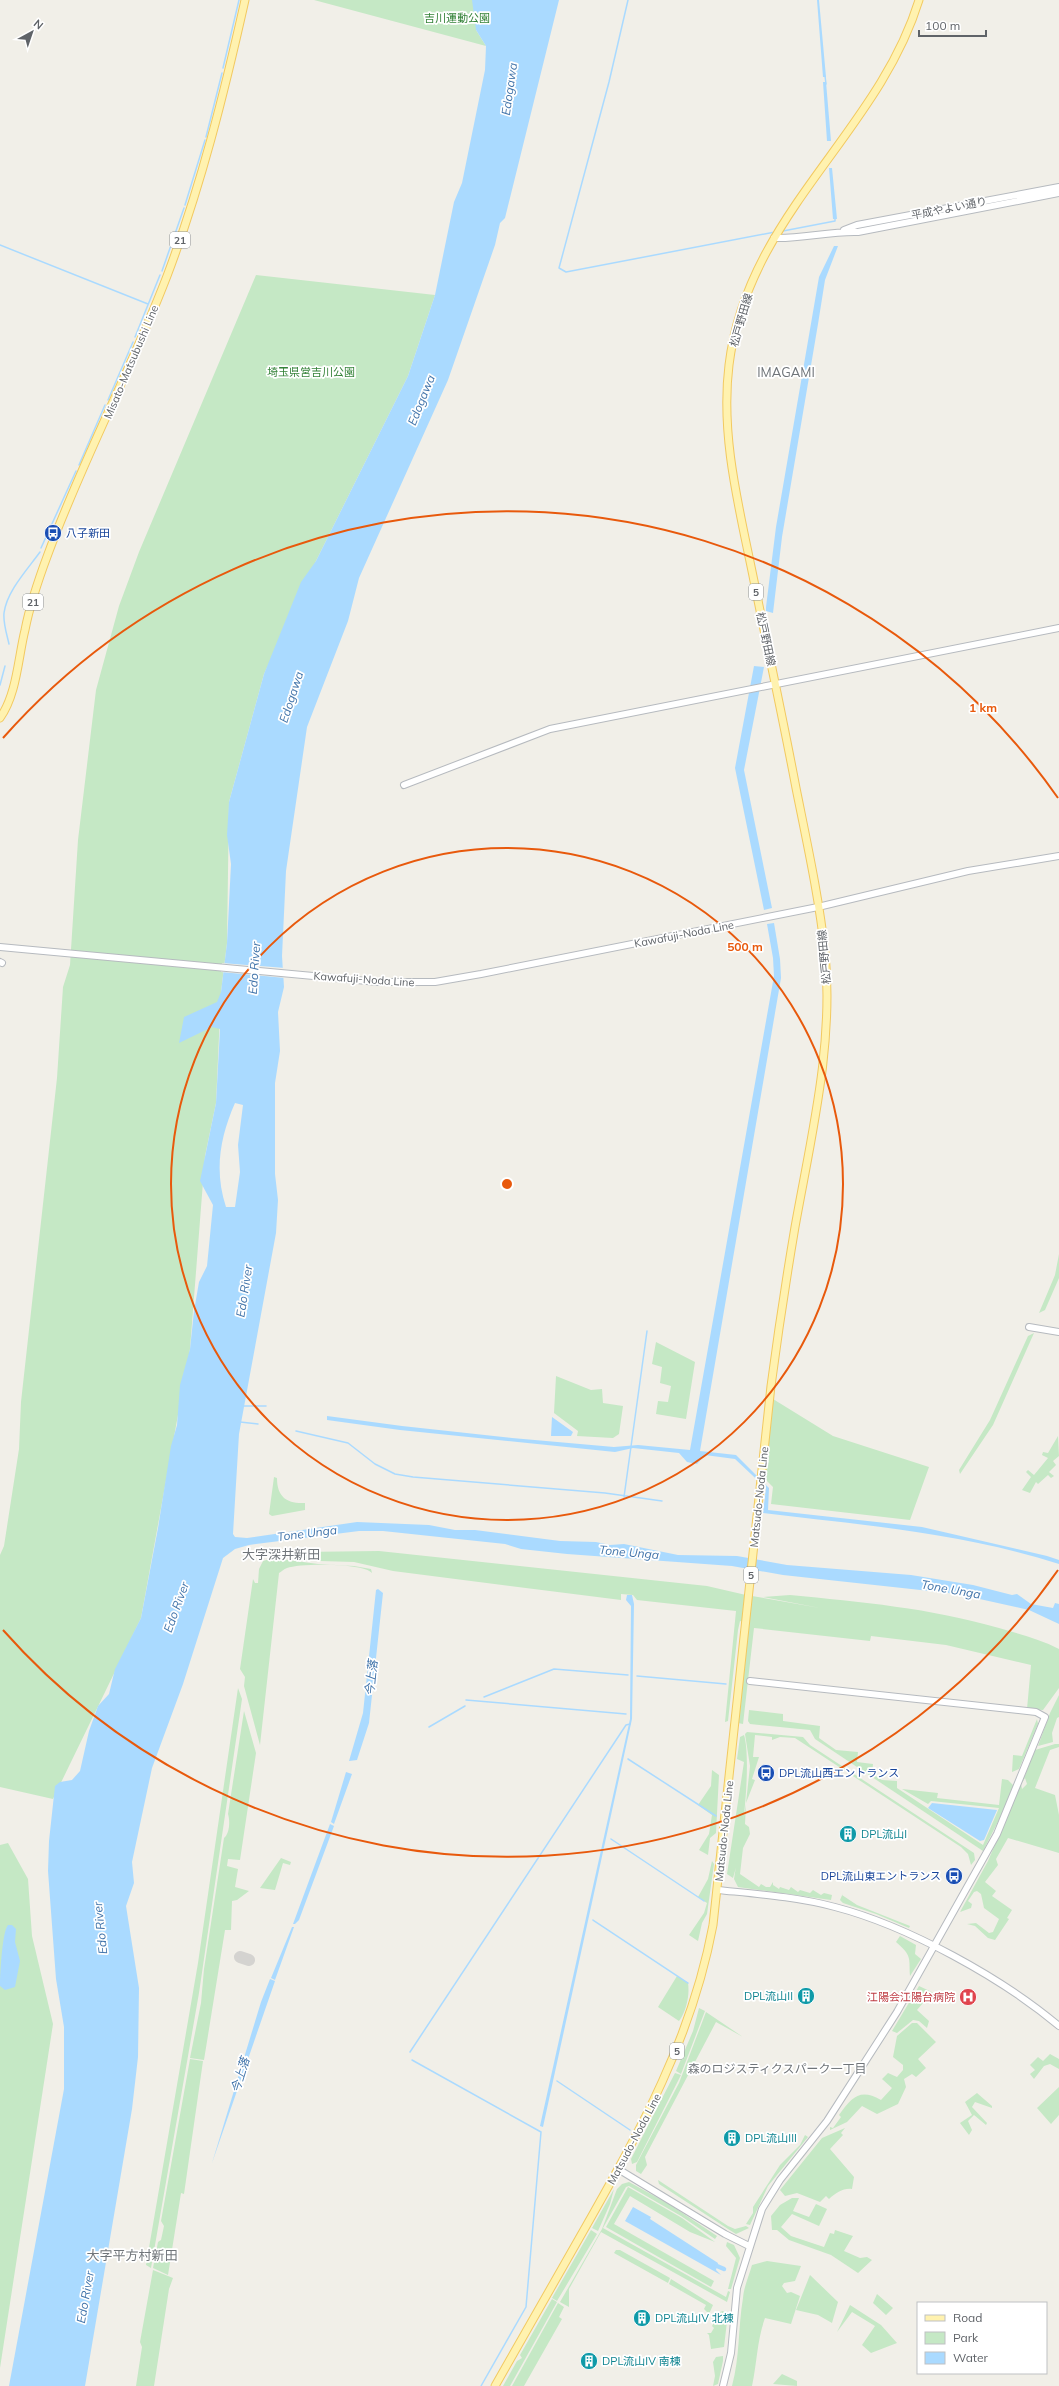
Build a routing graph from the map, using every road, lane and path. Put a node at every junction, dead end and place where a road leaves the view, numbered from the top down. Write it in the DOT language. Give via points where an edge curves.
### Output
graph roads {
  1 [pos="245,0"];
  2 [pos="919,0"];
  3 [pos="1059,187"];
  4 [pos="1059,193"];
  5 [pos="840,232"];
  6 [pos="774,238"];
  7 [pos="1059,628"];
  8 [pos="775,684"];
  9 [pos="0,718"];
  10 [pos="404,785"];
  11 [pos="1059,856"];
  12 [pos="818,907"];
  13 [pos="0,947"];
  14 [pos="1029,1327"];
  15 [pos="1059,1332"];
  16 [pos="771,1386"];
  17 [pos="750,1681"];
  18 [pos="718,1890"];
  19 [pos="933,1947"];
  20 [pos="1059,2026"];
  21 [pos="618,2169"];
  22 [pos="749,2246"];
  23 [pos="495,2386"];
  24 [pos="723,2386"];
  1 -- 9 [label="main road, Misato-Matsubushi Line / 21" via="219,114 188,216 154,308 48,554 25,628 10,695"];
  2 -- 6 [label="main road, 松戸野田線 / 5" via="905,39 888,69"];
  3 -- 5 [label="street, 平成やよい通り" via="857,225"];
  4 -- 5 [label="street, 平成やよい通り" via="903,225"];
  5 -- 6 [label="street, 平成やよい通り"];
  6 -- 8 [label="main road, 松戸野田線 / 5" via="756,272 738,320 729,365 727,407 736,494"];
  7 -- 8 [label="street"];
  8 -- 10 [label="street" via="550,729"];
  8 -- 12 [label="main road, 松戸野田線 / 5"];
  11 -- 12 [label="street, Kawafuji-Noda Line" via="968,871"];
  12 -- 13 [label="street, Kawafuji-Noda Line" via="448,980 402,983"];
  12 -- 16 [label="main road, 松戸野田線 / 5" via="827,988 822,1066"];
  14 -- 15 [label="street"];
  16 -- 18 [label="main road, Matsudo-Noda Line / 5"];
  17 -- 19 [label="street" via="1036,1712 1045,1717 997,1834"];
  18 -- 19 [label="street" via="835,1906 884,1923"];
  18 -- 21 [label="main road, Matsudo-Noda Line / 5" via="705,1963 686,2028 655,2100"];
  19 -- 20 [label="street" via="1008,1988"];
  19 -- 22 [label="street" via="897,2012 851,2085 819,2133 771,2192"];
  21 -- 22 [label="street"];
  21 -- 23 [label="main road, Matsudo-Noda Line / 5"];
  22 -- 24 [label="street" via="737,2288 731,2353"];
}
